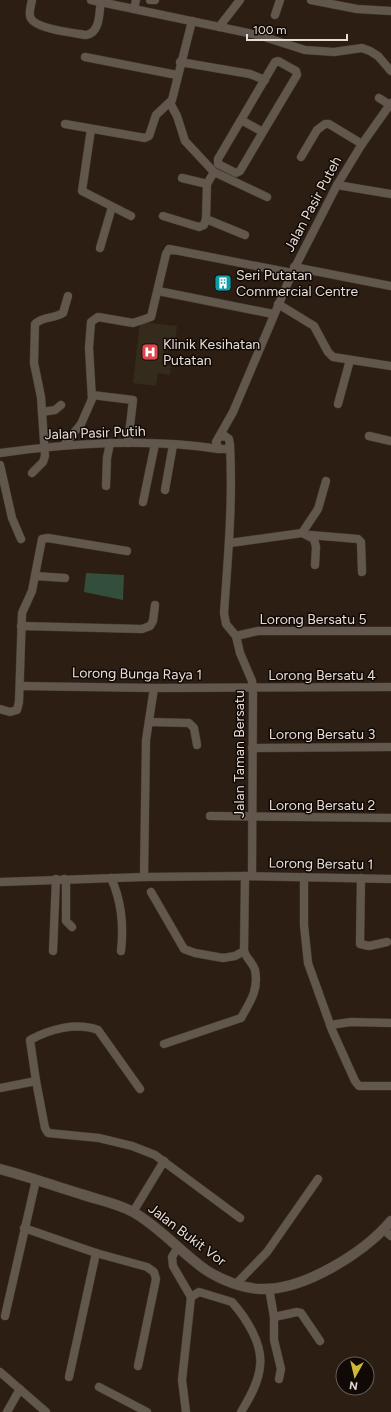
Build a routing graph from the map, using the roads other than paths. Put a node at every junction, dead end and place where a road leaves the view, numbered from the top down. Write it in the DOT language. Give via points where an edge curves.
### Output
graph roads {
  1 [pos="32,0"];
  2 [pos="91,0"];
  3 [pos="136,0"];
  4 [pos="150,0"];
  5 [pos="155,0"];
  6 [pos="240,0"];
  7 [pos="280,0"];
  8 [pos="311,0"];
  9 [pos="101,1"];
  10 [pos="134,9"];
  11 [pos="391,11"];
  12 [pos="275,15"];
  13 [pos="192,21"];
  14 [pos="219,27"];
  15 [pos="85,57"];
  16 [pos="180,62"];
  17 [pos="391,72"];
  18 [pos="177,74"];
  19 [pos="264,80"];
  20 [pos="379,98"];
  21 [pos="170,103"];
  22 [pos="390,104"];
  23 [pos="241,120"];
  24 [pos="64,124"];
  25 [pos="91,129"];
  26 [pos="264,132"];
  27 [pos="362,144"];
  28 [pos="300,157"];
  29 [pos="214,172"];
  30 [pos="182,178"];
  31 [pos="207,184"];
  32 [pos="337,185"];
  33 [pos="391,194"];
  34 [pos="267,197"];
  35 [pos="112,207"];
  36 [pos="130,216"];
  37 [pos="163,216"];
  38 [pos="206,219"];
  39 [pos="245,236"];
  40 [pos="100,248"];
  41 [pos="293,270"];
  42 [pos="391,286"];
  43 [pos="158,291"];
  44 [pos="68,296"];
  45 [pos="278,304"];
  46 [pos="273,314"];
  47 [pos="350,360"];
  48 [pos="391,366"];
  49 [pos="92,395"];
  50 [pos="338,404"];
  51 [pos="61,405"];
  52 [pos="42,412"];
  53 [pos="233,412"];
  54 [pos="78,429"];
  55 [pos="369,436"];
  56 [pos="218,439"];
  57 [pos="391,441"];
  58 [pos="230,442"];
  59 [pos="84,443"];
  60 [pos="110,443"];
  61 [pos="128,443"];
  62 [pos="155,444"];
  63 [pos="64,445"];
  64 [pos="173,445"];
  65 [pos="191,446"];
  66 [pos="44,447"];
  67 [pos="220,449"];
  68 [pos="0,453"];
  69 [pos="0,465"];
  70 [pos="232,471"];
  71 [pos="32,473"];
  72 [pos="326,481"];
  73 [pos="106,486"];
  74 [pos="165,490"];
  75 [pos="142,502"];
  76 [pos="305,534"];
  77 [pos="21,539"];
  78 [pos="230,543"];
  79 [pos="127,551"];
  80 [pos="315,565"];
  81 [pos="362,572"];
  82 [pos="36,576"];
  83 [pos="65,578"];
  84 [pos="155,604"];
  85 [pos="21,626"];
  86 [pos="391,631"];
  87 [pos="236,636"];
  88 [pos="20,686"];
  89 [pos="391,687"];
  90 [pos="154,688"];
  91 [pos="253,688"];
  92 [pos="0,709"];
  93 [pos="148,722"];
  94 [pos="197,745"];
  95 [pos="391,747"];
  96 [pos="252,748"];
  97 [pos="210,816"];
  98 [pos="252,818"];
  99 [pos="391,818"];
  100 [pos="248,876"];
  101 [pos="144,877"];
  102 [pos="304,877"];
  103 [pos="111,878"];
  104 [pos="361,878"];
  105 [pos="391,878"];
  106 [pos="56,879"];
  107 [pos="64,879"];
  108 [pos="0,882"];
  109 [pos="151,892"];
  110 [pos="72,927"];
  111 [pos="388,942"];
  112 [pos="53,951"];
  113 [pos="121,951"];
  114 [pos="244,951"];
  115 [pos="391,1023"];
  116 [pos="330,1025"];
  117 [pos="164,1044"];
  118 [pos="36,1081"];
  119 [pos="391,1086"];
  120 [pos="0,1088"];
  121 [pos="140,1090"];
  122 [pos="164,1161"];
  123 [pos="0,1169"];
  124 [pos="318,1179"];
  125 [pos="36,1180"];
  126 [pos="132,1212"];
  127 [pos="240,1218"];
  128 [pos="391,1221"];
  129 [pos="24,1228"];
  130 [pos="387,1233"];
  131 [pos="178,1247"];
  132 [pos="96,1253"];
  133 [pos="236,1284"];
  134 [pos="269,1288"];
  135 [pos="191,1297"];
  136 [pos="5,1316"];
  137 [pos="274,1317"];
  138 [pos="320,1341"];
  139 [pos="138,1366"];
  140 [pos="0,1372"];
  141 [pos="69,1377"];
  142 [pos="279,1378"];
  143 [pos="99,1387"];
  144 [pos="20,1389"];
  145 [pos="7,1412"];
  146 [pos="46,1412"];
  147 [pos="147,1412"];
  148 [pos="186,1412"];
  149 [pos="242,1412"];
  1 -- 9 [label="street" via="29,15 31,19 50,29 86,35 96,28"];
  2 -- 9 [label="street"];
  3 -- 10 [label="street"];
  4 -- 5 [label="street"];
  6 -- 14 [label="street"];
  7 -- 12 [label="street"];
  8 -- 11 [label="street" via="357,9"];
  9 -- 10 [label="street"];
  10 -- 13 [label="street"];
  13 -- 14 [label="street"];
  13 -- 16 [label="street"];
  14 -- 17 [label="street" via="258,34 305,50 334,52 362,48 378,56"];
  15 -- 18 [label="street"];
  16 -- 18 [label="street"];
  16 -- 19 [label="street" via="250,74"];
  18 -- 21 [label="street"];
  19 -- 23 [label="street"];
  19 -- 26 [label="street" via="276,61 297,73"];
  20 -- 22 [label="street"];
  21 -- 25 [label="street" via="156,115 151,132 145,138"];
  21 -- 29 [label="street" via="185,140"];
  22 -- 27 [label="street, Jalan Pasir Puteh"];
  23 -- 26 [label="street"];
  23 -- 26 [label="street" via="218,159 218,164 239,172"];
  24 -- 25 [label="street"];
  25 -- 35 [label="street" via="82,191"];
  27 -- 28 [label="street" via="325,124 317,130"];
  27 -- 32 [label="street, Jalan Pasir Puteh"];
  29 -- 31 [label="street"];
  29 -- 34 [label="street"];
  30 -- 31 [label="street"];
  31 -- 38 [label="street"];
  32 -- 33 [label="street"];
  32 -- 41 [label="street, Jalan Pasir Puteh"];
  35 -- 36 [label="street"];
  35 -- 40 [label="street"];
  37 -- 38 [label="street" via="199,227"];
  38 -- 39 [label="street"];
  41 -- 42 [label="street"];
  41 -- 43 [label="street" via="169,249"];
  41 -- 45 [label="street, Jalan Pasir Puteh"];
  43 -- 46 [label="street"];
  43 -- 49 [label="street" via="151,316 133,323 98,317 91,322 89,348"];
  44 -- 52 [label="street" via="63,313 39,320 35,324 34,363"];
  45 -- 46 [label="street, Jalan Pasir Puteh"];
  45 -- 47 [label="street" via="314,326 330,355"];
  46 -- 53 [label="street, Jalan Pasir Puteh"];
  47 -- 48 [label="street"];
  47 -- 50 [label="street"];
  49 -- 54 [label="street" via="88,411"];
  49 -- 61 [label="street" via="133,400"];
  51 -- 52 [label="street" via="55,410"];
  52 -- 66 [label="street"];
  53 -- 56 [label="street, Jalan Pasir Puteh"];
  53 -- 58 [label="street, Jalan Pasir Puteh"];
  54 -- 59 [label="street"];
  54 -- 63 [label="street"];
  55 -- 57 [label="street"];
  56 -- 58 [label="street" via="225,436"];
  56 -- 65 [label="street, Jalan Pasir Putih"];
  56 -- 67 [label="street" via="216,444"];
  58 -- 67 [label="street" via="227,449"];
  58 -- 70 [label="street, Jalan Taman Bersatu"];
  59 -- 60 [label="street, Jalan Pasir Putih"];
  59 -- 63 [label="street, Jalan Pasir Putih"];
  60 -- 61 [label="street, Jalan Pasir Putih"];
  60 -- 73 [label="street"];
  61 -- 62 [label="street, Jalan Pasir Putih"];
  62 -- 64 [label="street, Jalan Pasir Putih"];
  62 -- 75 [label="street"];
  63 -- 66 [label="street, Jalan Pasir Putih"];
  64 -- 65 [label="street, Jalan Pasir Putih"];
  64 -- 74 [label="street"];
  65 -- 67 [label="street, Jalan Pasir Putih"];
  66 -- 68 [label="street, Jalan Pasir Putih"];
  66 -- 71 [label="street" via="43,462"];
  67 -- 70 [label="street, Jalan Taman Bersatu"];
  69 -- 77 [label="street" via="12,518"];
  70 -- 78 [label="street, Jalan Taman Bersatu"];
  72 -- 76 [label="street" via="318,509"];
  76 -- 78 [label="street"];
  76 -- 80 [label="street" via="314,539"];
  76 -- 81 [label="street" via="358,539 361,542"];
  78 -- 87 [label="street, Jalan Taman Bersatu" via="224,613 226,624"];
  79 -- 82 [label="street" via="42,539"];
  82 -- 83 [label="street"];
  82 -- 85 [label="street" via="22,613"];
  84 -- 85 [label="street" via="153,621 150,626 142,629"];
  85 -- 88 [label="street"];
  86 -- 87 [label="street, Lorong Bersatu 5" via="258,631"];
  87 -- 91 [label="street, Jalan Taman Bersatu"];
  88 -- 90 [label="street, Lorong Bunga Raya 1"];
  88 -- 92 [label="street" via="17,710 10,712"];
  89 -- 91 [label="street, Lorong Bersatu 4"];
  90 -- 91 [label="street, Lorong Bunga Raya 1"];
  90 -- 93 [label="street"];
  91 -- 96 [label="street, Jalan Taman Bersatu"];
  93 -- 94 [label="street" via="189,723 194,728"];
  93 -- 101 [label="street"];
  95 -- 96 [label="street, Lorong Bersatu 3"];
  96 -- 98 [label="street, Jalan Taman Bersatu"];
  97 -- 98 [label="street, Lorong Bersatu 2"];
  98 -- 99 [label="street, Lorong Bersatu 2"];
  98 -- 100 [label="street, Jalan Taman Bersatu"];
  100 -- 101 [label="street, Lorong Bersatu 1"];
  100 -- 102 [label="street, Lorong Bersatu 1"];
  100 -- 114 [label="street, Jalan Taman Bersatu"];
  101 -- 103 [label="street, Lorong Bersatu 1"];
  102 -- 104 [label="street, Lorong Bersatu 1"];
  102 -- 116 [label="street" via="304,925 308,963"];
  103 -- 107 [label="street, Lorong Bersatu 1"];
  103 -- 113 [label="street" via="119,898 124,928"];
  104 -- 105 [label="street, Lorong Bersatu 1"];
  104 -- 111 [label="street" via="360,944 368,946"];
  106 -- 107 [label="street, Lorong Bersatu 1"];
  106 -- 108 [label="street, Lorong Bersatu 1"];
  106 -- 112 [label="street"];
  107 -- 110 [label="street" via="66,921"];
  109 -- 114 [label="street" via="184,949 223,958"];
  114 -- 117 [label="street" via="245,957 254,969 256,992 241,1018"];
  115 -- 116 [label="street" via="350,1022"];
  116 -- 119 [label="street" via="359,1086"];
  118 -- 120 [label="street"];
  118 -- 121 [label="street" via="30,1040 77,1026 98,1030"];
  118 -- 122 [label="street" via="48,1134 91,1137 116,1142 142,1149"];
  122 -- 126 [label="street"];
  122 -- 127 [label="street"];
  123 -- 125 [label="street, Jalan Bukit Vor"];
  124 -- 133 [label="street" via="267,1252"];
  125 -- 126 [label="street, Jalan Bukit Vor"];
  125 -- 129 [label="street"];
  126 -- 131 [label="street, Jalan Bukit Vor" via="156,1227"];
  128 -- 130 [label="street, Jalan Bukit Vor"];
  129 -- 132 [label="street"];
  129 -- 136 [label="street"];
  130 -- 134 [label="street, Jalan Bukit Vor" via="342,1263 314,1276"];
  131 -- 133 [label="street, Jalan Bukit Vor" via="207,1270"];
  131 -- 135 [label="street" via="172,1257 173,1266"];
  132 -- 139 [label="street" via="147,1267 156,1275"];
  132 -- 141 [label="street"];
  133 -- 134 [label="street, Jalan Bukit Vor" via="251,1288"];
  134 -- 137 [label="street"];
  135 -- 148 [label="street" via="182,1380"];
  135 -- 149 [label="street" via="196,1293 203,1293 232,1302 251,1332 260,1355 260,1368"];
  137 -- 138 [label="street" via="300,1313"];
  137 -- 142 [label="street" via="274,1340 281,1370"];
  140 -- 144 [label="street"];
  143 -- 147 [label="street"];
  144 -- 145 [label="street"];
  144 -- 146 [label="street"];
}
